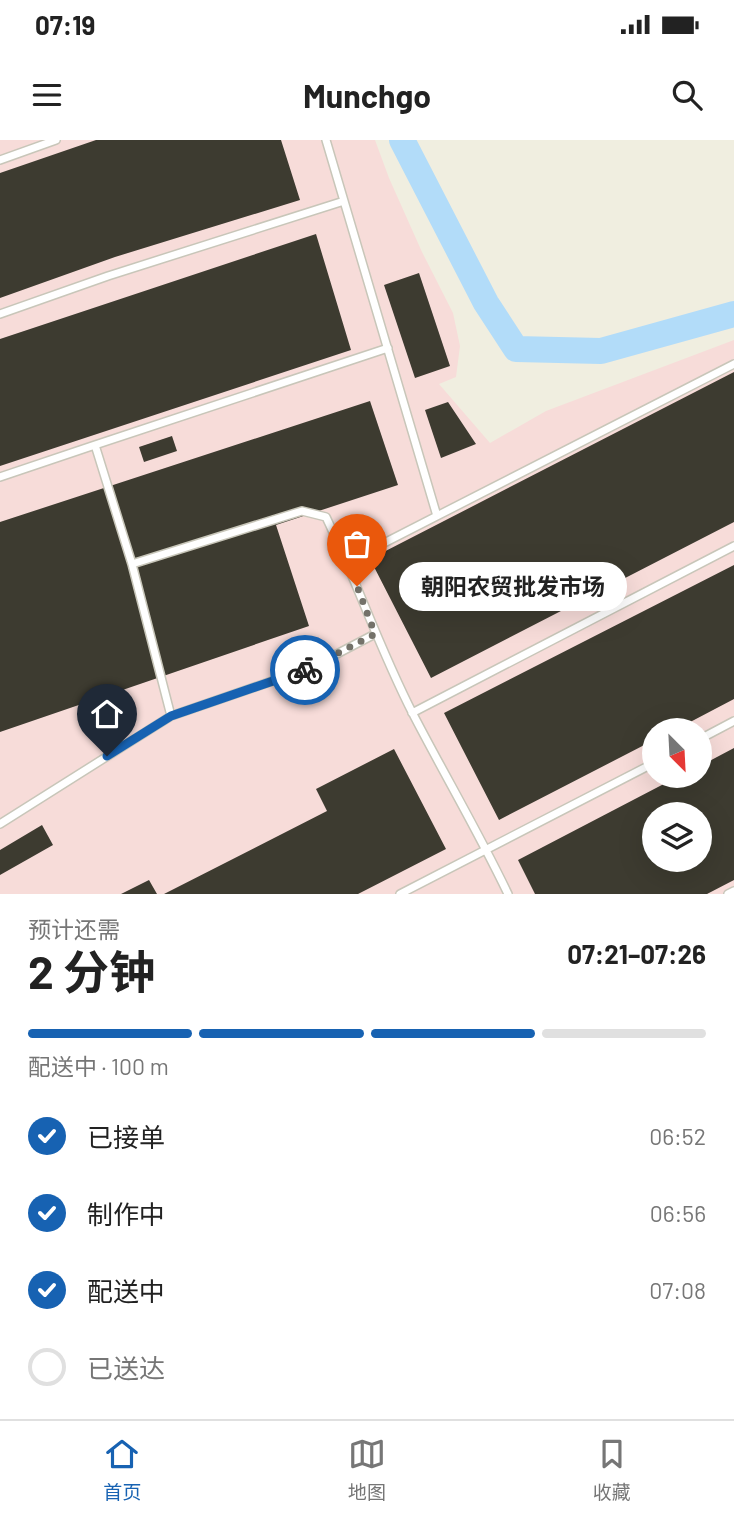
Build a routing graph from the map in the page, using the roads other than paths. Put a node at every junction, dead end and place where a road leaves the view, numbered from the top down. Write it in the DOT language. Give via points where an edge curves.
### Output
graph roads {
  1 [pos="56,140"];
  2 [pos="326,140"];
  3 [pos="0,160"];
  4 [pos="344,201"];
  5 [pos="0,314"];
  6 [pos="387,348"];
  7 [pos="734,364"];
  8 [pos="95,445"];
  9 [pos="0,477"];
  10 [pos="437,516"];
  11 [pos="734,547"];
  12 [pos="347,562"];
  13 [pos="132,564"];
  14 [pos="375,634"];
  15 [pos="412,713"];
  16 [pos="171,716"];
  17 [pos="734,721"];
  18 [pos="712,733"];
  19 [pos="642,769"];
  20 [pos="0,824"];
  21 [pos="487,850"];
  22 [pos="734,891"];
  23 [pos="400,894"];
  24 [pos="508,894"];
  25 [pos="728,894"];
  1 -- 3 [label="lane"];
  2 -- 4 [label="lane"];
  4 -- 5 [label="lane"];
  4 -- 6 [label="lane"];
  6 -- 8 [label="lane"];
  6 -- 10 [label="lane"];
  7 -- 10 [label="lane"];
  8 -- 9 [label="lane"];
  8 -- 13 [label="lane"];
  10 -- 12 [label="lane"];
  11 -- 15 [label="lane"];
  12 -- 13 [label="lane" via="326,517 302,511"];
  12 -- 14 [label="lane"];
  13 -- 16 [label="lane"];
  14 -- 15 [label="lane"];
  14 -- 16 [label="lane" via="310,668"];
  15 -- 21 [label="lane"];
  16 -- 20 [label="lane"];
  17 -- 18 [label="lane"];
  19 -- 21 [label="lane"];
  21 -- 23 [label="lane"];
  21 -- 24 [label="lane"];
  22 -- 25 [label="lane"];
}
